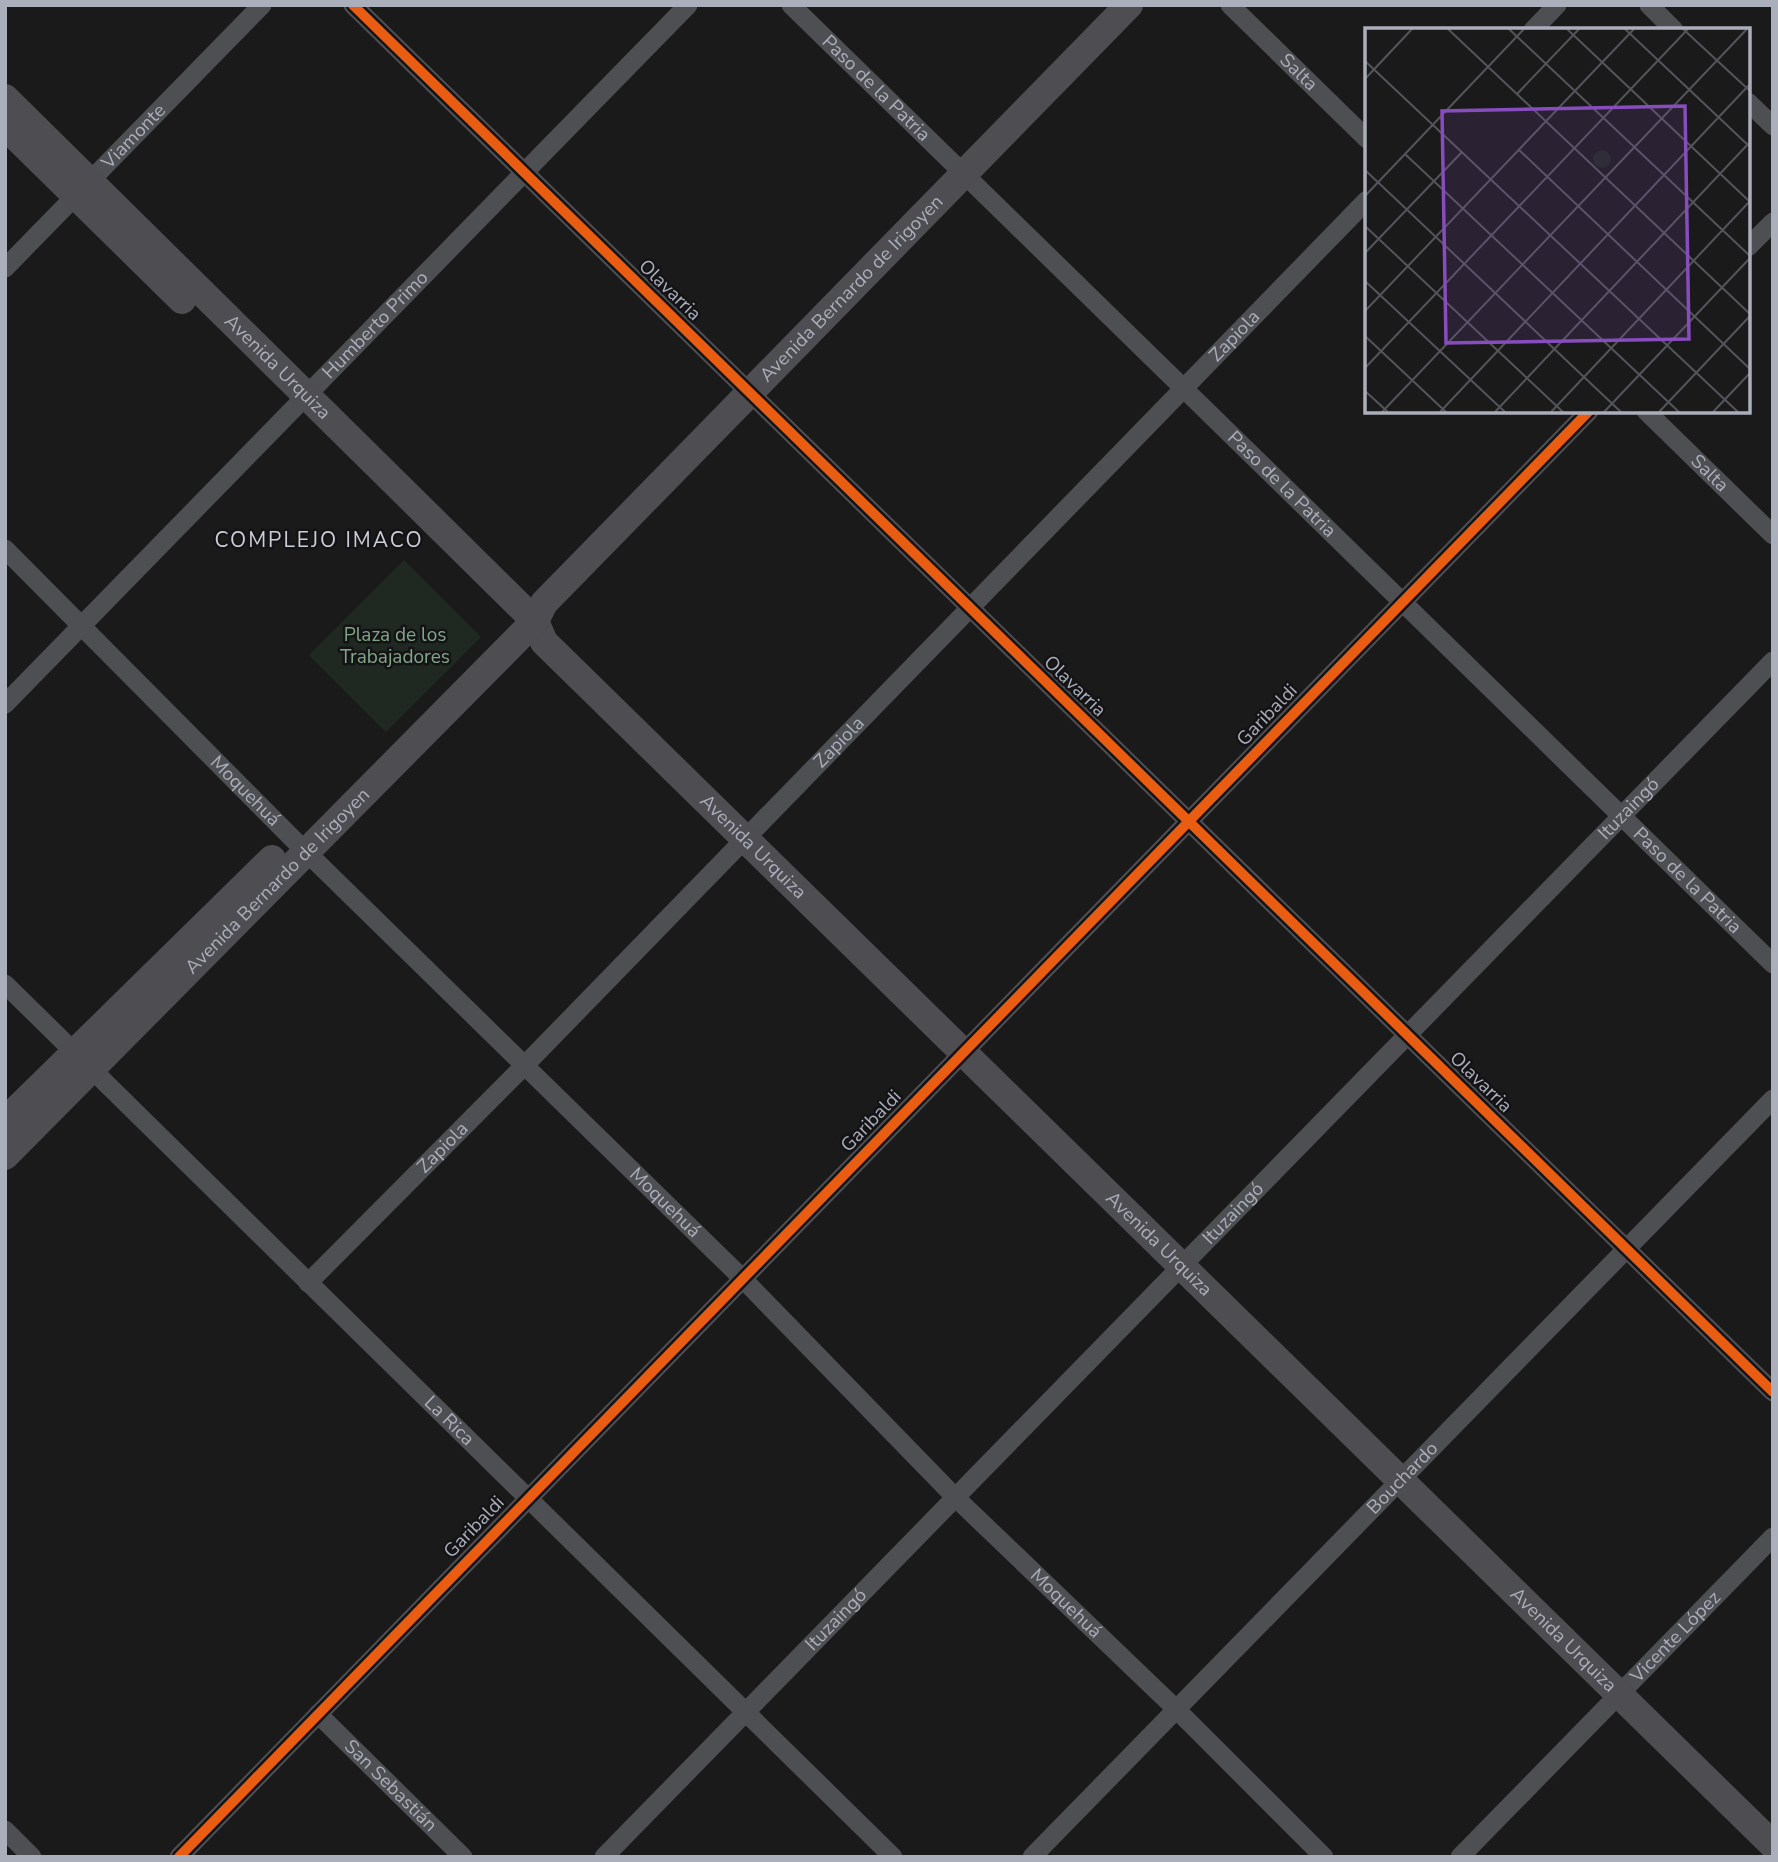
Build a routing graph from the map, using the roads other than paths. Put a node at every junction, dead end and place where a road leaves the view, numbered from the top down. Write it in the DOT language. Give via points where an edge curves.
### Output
graph roads {
  1 [pos="262,5"];
  2 [pos="353,5"];
  3 [pos="688,5"];
  4 [pos="791,5"];
  5 [pos="1129,5"];
  6 [pos="1230,5"];
  7 [pos="1557,5"];
  8 [pos="1649,5"];
  9 [pos="1535,28"];
  10 [pos="1672,28"];
  11 [pos="5,98"];
  12 [pos="1750,104"];
  13 [pos="5,126"];
  14 [pos="1773,126"];
  15 [pos="1365,137"];
  16 [pos="524,172"];
  17 [pos="964,174"];
  18 [pos="83,189"];
  19 [pos="1365,202"];
  20 [pos="1773,222"];
  21 [pos="1750,245"];
  22 [pos="5,268"];
  23 [pos="1183,388"];
  24 [pos="750,393"];
  25 [pos="299,402"];
  26 [pos="1586,413"];
  27 [pos="1648,413"];
  28 [pos="1773,535"];
  29 [pos="5,549"];
  30 [pos="1402,602"];
  31 [pos="969,607"];
  32 [pos="529,622"];
  33 [pos="82,626"];
  34 [pos="1773,661"];
  35 [pos="5,704"];
  36 [pos="1621,816"];
  37 [pos="1188,821"];
  38 [pos="744,838"];
  39 [pos="300,845"];
  40 [pos="1773,964"];
  41 [pos="5,984"];
  42 [pos="1407,1035"];
  43 [pos="964,1051"];
  44 [pos="82,1060"];
  45 [pos="525,1065"];
  46 [pos="1773,1099"];
  47 [pos="5,1121"];
  48 [pos="5,1156"];
  49 [pos="1626,1249"];
  50 [pos="1182,1266"];
  51 [pos="742,1278"];
  52 [pos="308,1283"];
  53 [pos="1773,1392"];
  54 [pos="1400,1479"];
  55 [pos="527,1496"];
  56 [pos="955,1497"];
  57 [pos="1773,1537"];
  58 [pos="1618,1695"];
  59 [pos="1176,1709"];
  60 [pos="745,1712"];
  61 [pos="318,1714"];
  62 [pos="5,1830"];
  63 [pos="1773,1845"];
  64 [pos="32,1857"];
  65 [pos="179,1857"];
  66 [pos="463,1857"];
  67 [pos="604,1857"];
  68 [pos="893,1857"];
  69 [pos="1032,1857"];
  70 [pos="1324,1857"];
  71 [pos="1460,1857"];
  1 -- 18 [label="street, Viamonte"];
  2 -- 16 [label="street, Olavarria"];
  3 -- 16 [label="street, Humberto Primo"];
  4 -- 17 [label="street, Paso de la Patria"];
  5 -- 17 [label="main road, Avenida Bernardo de Irigoyen"];
  6 -- 15 [label="street, Salta"];
  7 -- 9 [label="street"];
  8 -- 10 [label="street"];
  11 -- 18 [label="main road, Avenida Urquiza"];
  12 -- 14 [label="street"];
  13 -- 18 [label="main road, Avenida Urquiza"];
  16 -- 24 [label="street, Olavarria"];
  16 -- 25 [label="street, Humberto Primo"];
  17 -- 23 [label="street, Paso de la Patria"];
  17 -- 24 [label="main road, Avenida Bernardo de Irigoyen"];
  18 -- 22 [label="street, Viamonte"];
  18 -- 25 [label="main road, Avenida Urquiza"];
  19 -- 23 [label="street, Zapiola"];
  20 -- 21 [label="street"];
  23 -- 30 [label="street, Paso de la Patria"];
  23 -- 31 [label="street, Zapiola"];
  24 -- 31 [label="street, Olavarria"];
  24 -- 32 [label="main road, Avenida Bernardo de Irigoyen"];
  25 -- 32 [label="main road, Avenida Urquiza"];
  25 -- 33 [label="street, Humberto Primo"];
  26 -- 30 [label="street, Garibaldi"];
  27 -- 28 [label="street, Salta"];
  29 -- 33 [label="street, Moquehuá"];
  30 -- 36 [label="street, Paso de la Patria"];
  30 -- 37 [label="street, Garibaldi"];
  31 -- 37 [label="street, Olavarria"];
  31 -- 38 [label="street, Zapiola"];
  32 -- 38 [label="main road, Avenida Urquiza"];
  32 -- 39 [label="main road, Avenida Bernardo de Irigoyen"];
  33 -- 35 [label="street, Humberto Primo"];
  33 -- 39 [label="street, Moquehuá"];
  34 -- 36 [label="street, Ituzaingó"];
  36 -- 40 [label="street, Paso de la Patria"];
  36 -- 42 [label="street, Ituzaingó"];
  37 -- 42 [label="street, Olavarria"];
  37 -- 43 [label="street, Garibaldi"];
  38 -- 43 [label="main road, Avenida Urquiza"];
  38 -- 45 [label="street, Zapiola"];
  39 -- 44 [label="main road, Avenida Bernardo de Irigoyen"];
  39 -- 45 [label="street, Moquehuá"];
  41 -- 44 [label="street, La Rica"];
  42 -- 49 [label="street, Olavarria"];
  42 -- 50 [label="street, Ituzaingó"];
  43 -- 50 [label="main road, Avenida Urquiza"];
  43 -- 51 [label="street, Garibaldi"];
  44 -- 47 [label="main road, Avenida Bernardo de Irigoyen"];
  44 -- 48 [label="main road, Avenida Bernardo de Irigoyen"];
  44 -- 52 [label="street, La Rica"];
  45 -- 51 [label="street, Moquehuá"];
  45 -- 52 [label="street, Zapiola"];
  46 -- 49 [label="street, Bouchardo"];
  49 -- 53 [label="street, Olavarria"];
  49 -- 54 [label="street, Bouchardo"];
  50 -- 54 [label="main road, Avenida Urquiza"];
  50 -- 56 [label="street, Ituzaingó"];
  51 -- 55 [label="street, Garibaldi"];
  51 -- 56 [label="street, Moquehuá"];
  52 -- 55 [label="street, La Rica"];
  54 -- 58 [label="main road, Avenida Urquiza"];
  54 -- 59 [label="street, Bouchardo"];
  55 -- 60 [label="street, La Rica"];
  55 -- 61 [label="street, Garibaldi"];
  56 -- 59 [label="street, Moquehuá"];
  56 -- 60 [label="street, Ituzaingó"];
  57 -- 58 [label="street, Vicente López"];
  58 -- 63 [label="main road, Avenida Urquiza"];
  58 -- 71 [label="street, Vicente López"];
  59 -- 69 [label="street, Bouchardo"];
  59 -- 70 [label="street, Moquehuá"];
  60 -- 67 [label="street, Ituzaingó"];
  60 -- 68 [label="street, La Rica"];
  61 -- 65 [label="street, Garibaldi"];
  61 -- 66 [label="street, San Sebastián"];
  62 -- 64 [label="street"];
}
